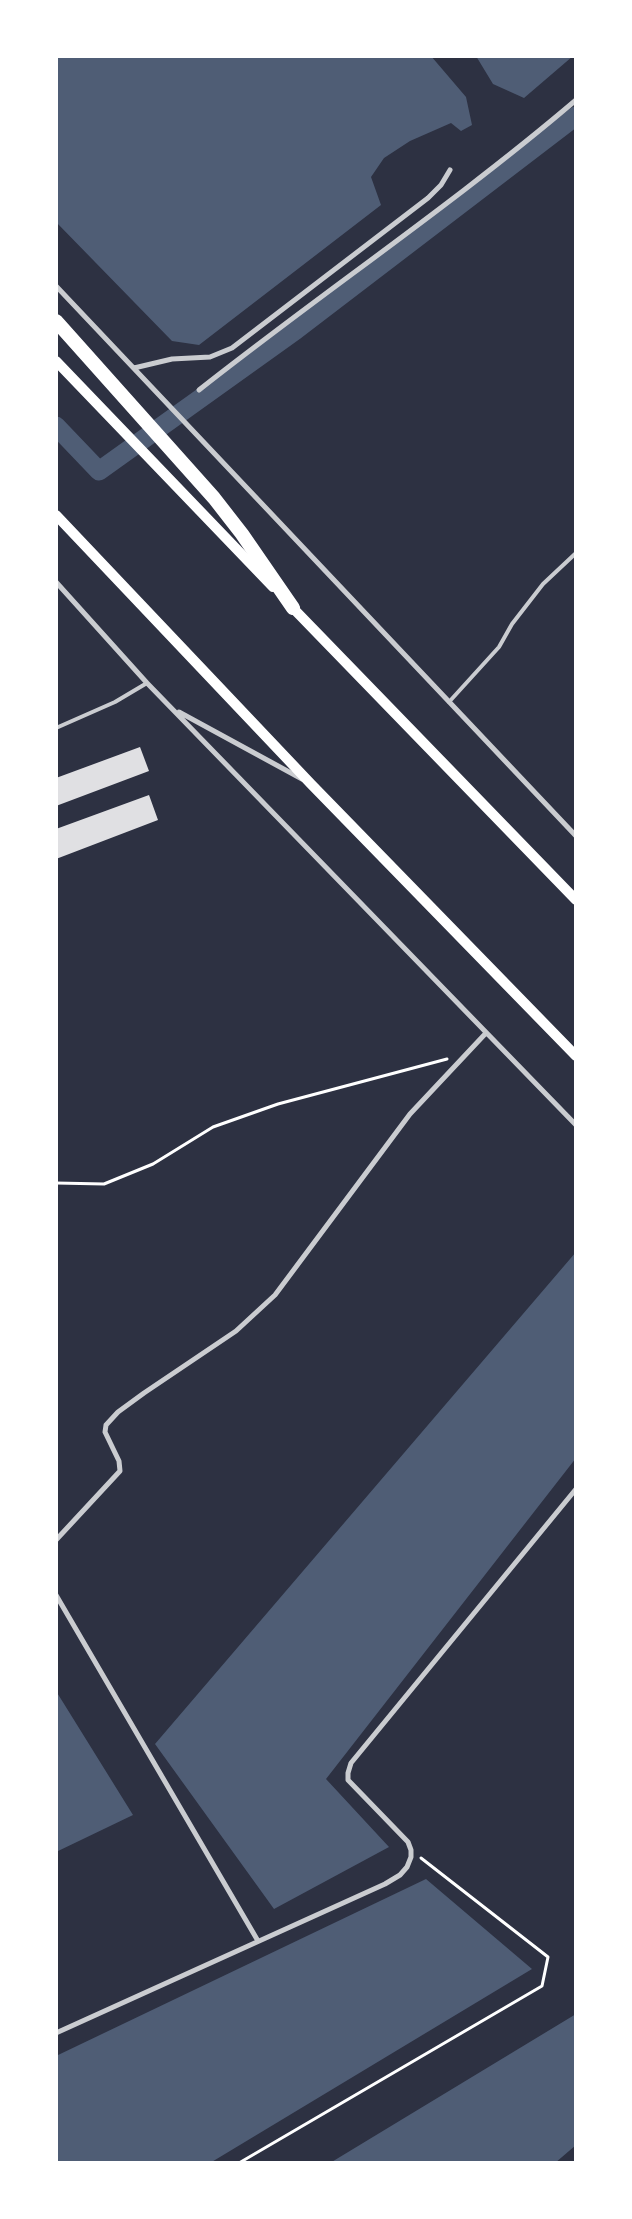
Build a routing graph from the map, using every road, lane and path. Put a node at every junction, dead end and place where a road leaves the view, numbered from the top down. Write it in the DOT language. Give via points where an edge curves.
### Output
graph roads {
  1 [pos="576,100"];
  2 [pos="450,170"];
  3 [pos="56,286"];
  4 [pos="56,321"];
  5 [pos="56,361"];
  6 [pos="134,368"];
  7 [pos="199,390"];
  8 [pos="56,515"];
  9 [pos="576,553"];
  10 [pos="56,582"];
  11 [pos="293,608"];
  12 [pos="147,683"];
  13 [pos="448,702"];
  14 [pos="175,710"];
  15 [pos="56,728"];
  16 [pos="311,784"];
  17 [pos="576,836"];
  18 [pos="576,900"];
  19 [pos="486,1032"];
  20 [pos="466,1054"];
  21 [pos="576,1056"];
  22 [pos="576,1125"];
  23 [pos="56,1182"];
  24 [pos="576,1489"];
  25 [pos="56,1540"];
  26 [pos="56,1595"];
  27 [pos="411,1850"];
  28 [pos="258,1941"];
  29 [pos="56,2033"];
  30 [pos="239,2163"];
  1 -- 7 [label="street" via="531,138"];
  2 -- 6 [label="street" via="428,198 232,348 210,357 172,359"];
  3 -- 6 [label="street"];
  4 -- 11 [label="highway" via="236,527"];
  5 -- 11 [label="main road"];
  6 -- 13 [label="street"];
  8 -- 16 [label="main road"];
  9 -- 13 [label="lane" via="543,584 512,624 500,647"];
  10 -- 12 [label="street"];
  11 -- 18 [label="main road"];
  12 -- 14 [label="street"];
  12 -- 15 [label="lane" via="115,702"];
  13 -- 17 [label="street"];
  14 -- 16 [label="street"];
  14 -- 19 [label="street"];
  16 -- 21 [label="main road"];
  19 -- 20 [label="street"];
  19 -- 22 [label="street"];
  20 -- 23 [label="path" via="278,1104 212,1127 153,1164 104,1184"];
  20 -- 25 [label="street" via="410,1114 275,1294 236,1331 144,1393 106,1425 105,1432 119,1461 120,1471"];
  24 -- 27 [label="street" via="351,1763 348,1780 408,1842"];
  26 -- 28 [label="street"];
  27 -- 28 [label="street" via="407,1868 385,1884"];
  27 -- 30 [label="path" via="548,1957 542,1986"];
  28 -- 29 [label="street"];
}
